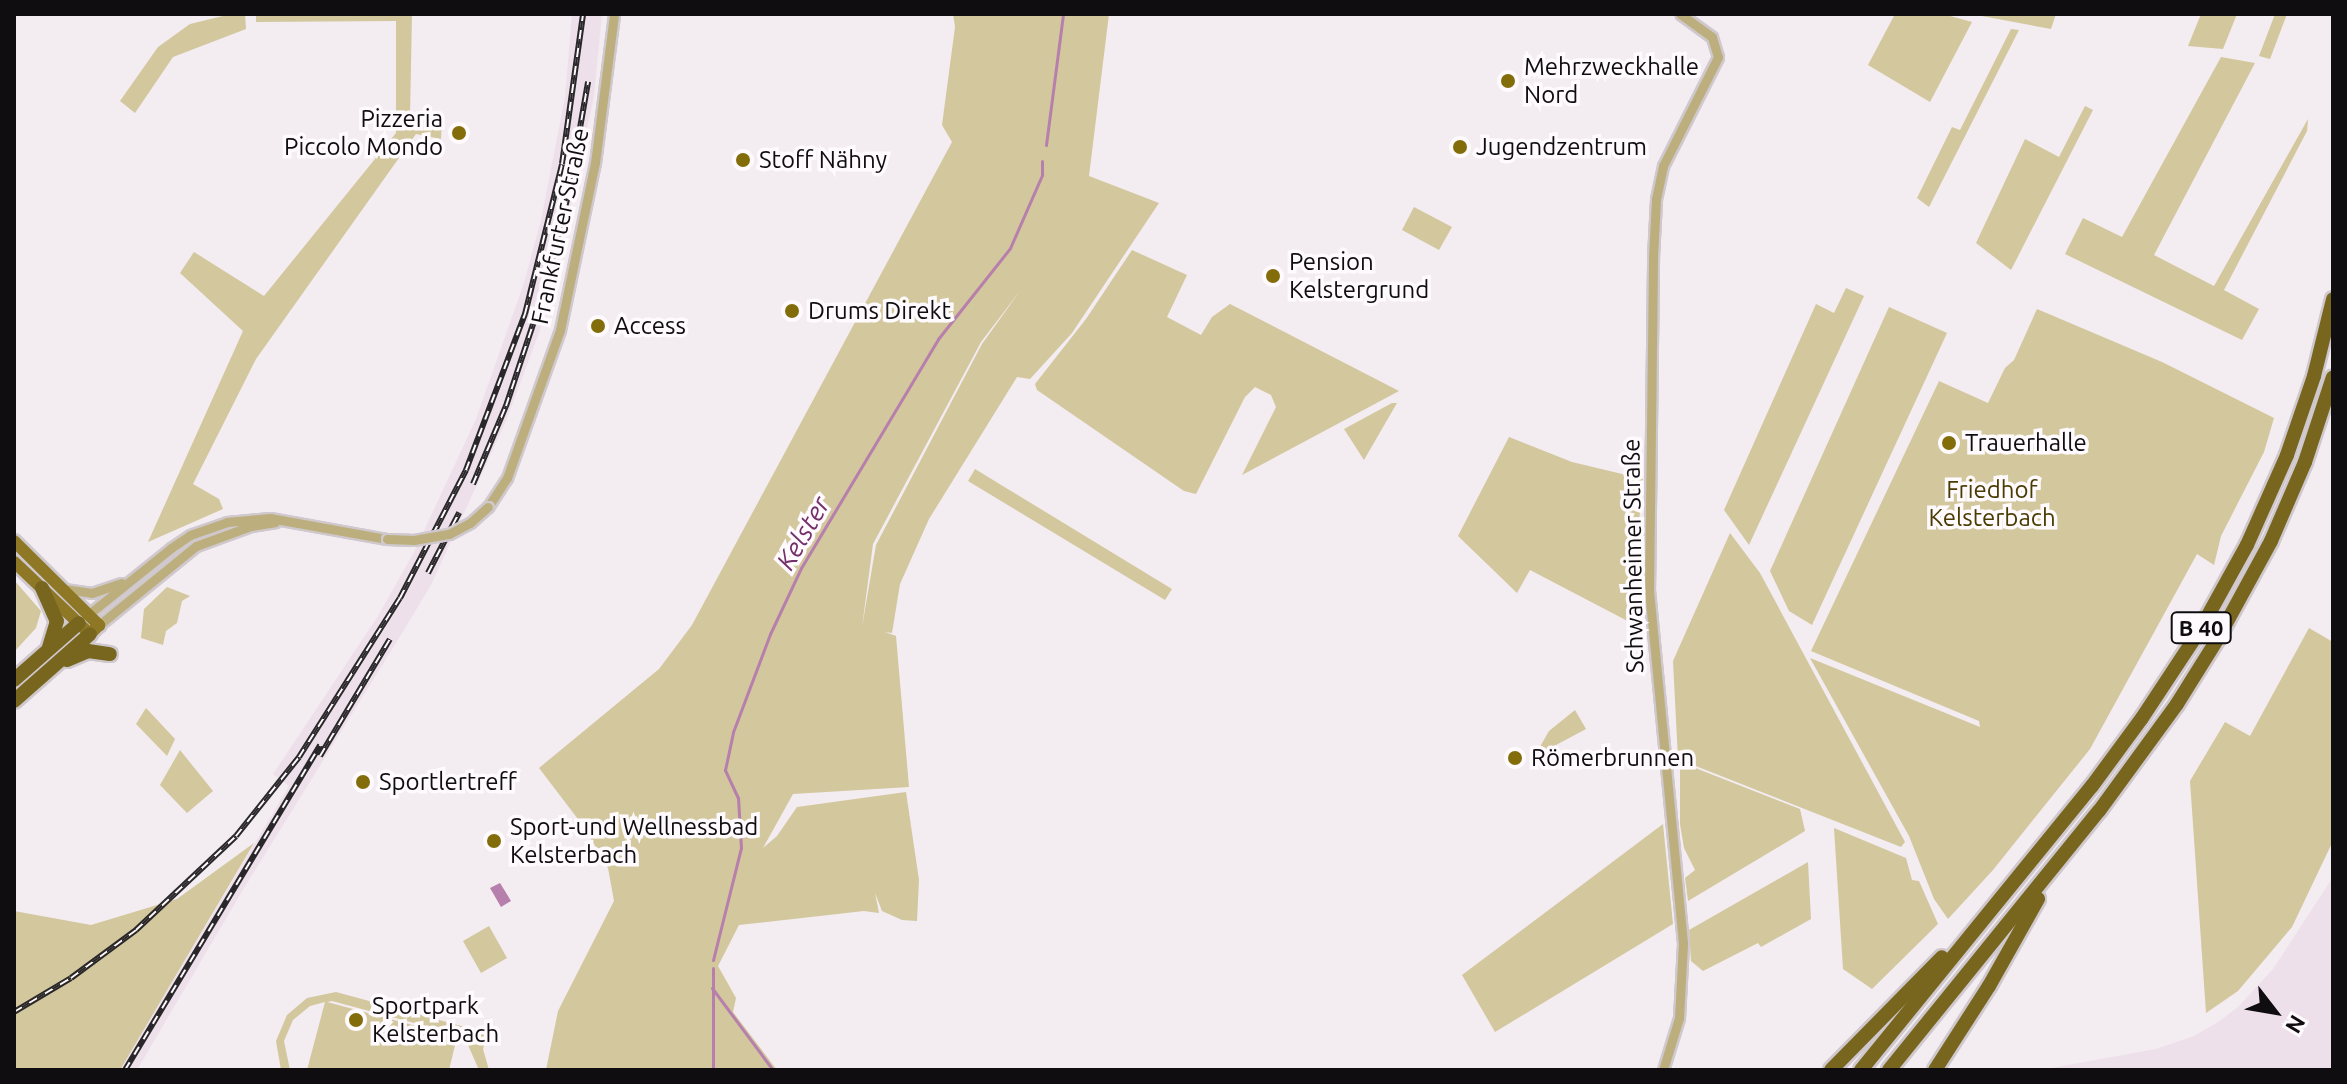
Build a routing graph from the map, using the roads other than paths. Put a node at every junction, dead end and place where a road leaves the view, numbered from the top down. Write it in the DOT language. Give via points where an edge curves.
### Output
graph roads {
  1 [pos="614,14"];
  2 [pos="1680,14"];
  3 [pos="2333,299"];
  4 [pos="2333,377"];
  5 [pos="287,520"];
  6 [pos="14,541"];
  7 [pos="14,562"];
  8 [pos="132,578"];
  9 [pos="42,588"];
  10 [pos="64,589"];
  11 [pos="89,624"];
  12 [pos="47,650"];
  13 [pos="110,654"];
  14 [pos="59,662"];
  15 [pos="14,680"];
  16 [pos="14,701"];
  17 [pos="2057,864"];
  18 [pos="1989,913"];
  19 [pos="1663,1070"];
  20 [pos="1831,1070"];
  21 [pos="1861,1070"];
  22 [pos="1889,1070"];
  23 [pos="1935,1070"];
  1 -- 5 [label="street, Frankfurter Straße, bridge" via="598,149 560,330 512,467 488,507 449,534 414,540"];
  2 -- 19 [label="street, Schwanheimer Straße" via="1706,32 1718,51 1663,166 1656,199 1649,592 1683,943 1679,1018"];
  3 -- 18 [label="highway, B 40" via="2287,455 2225,586 2134,730"];
  4 -- 17 [label="highway, B 40" via="2288,504 2217,640 2147,747"];
  5 -- 8 [label="street" via="246,518 206,528"];
  5 -- 11 [label="street" via="251,526 196,546"];
  6 -- 10 [label="main road"];
  7 -- 9 [label="main road"];
  8 -- 10 [label="street" via="92,593"];
  8 -- 11 [label="street"];
  9 -- 11 [label="main road"];
  9 -- 12 [label="highway" via="57,621"];
  10 -- 11 [label="main road"];
  11 -- 12 [label="highway"];
  11 -- 14 [label="highway"];
  12 -- 15 [label="highway"];
  13 -- 14 [label="highway" via="88,651"];
  14 -- 16 [label="highway"];
  17 -- 22 [label="highway, B 40"];
  17 -- 23 [label="highway, B 40"];
  18 -- 20 [label="highway, B 40"];
  18 -- 21 [label="highway, B 40"];
}
